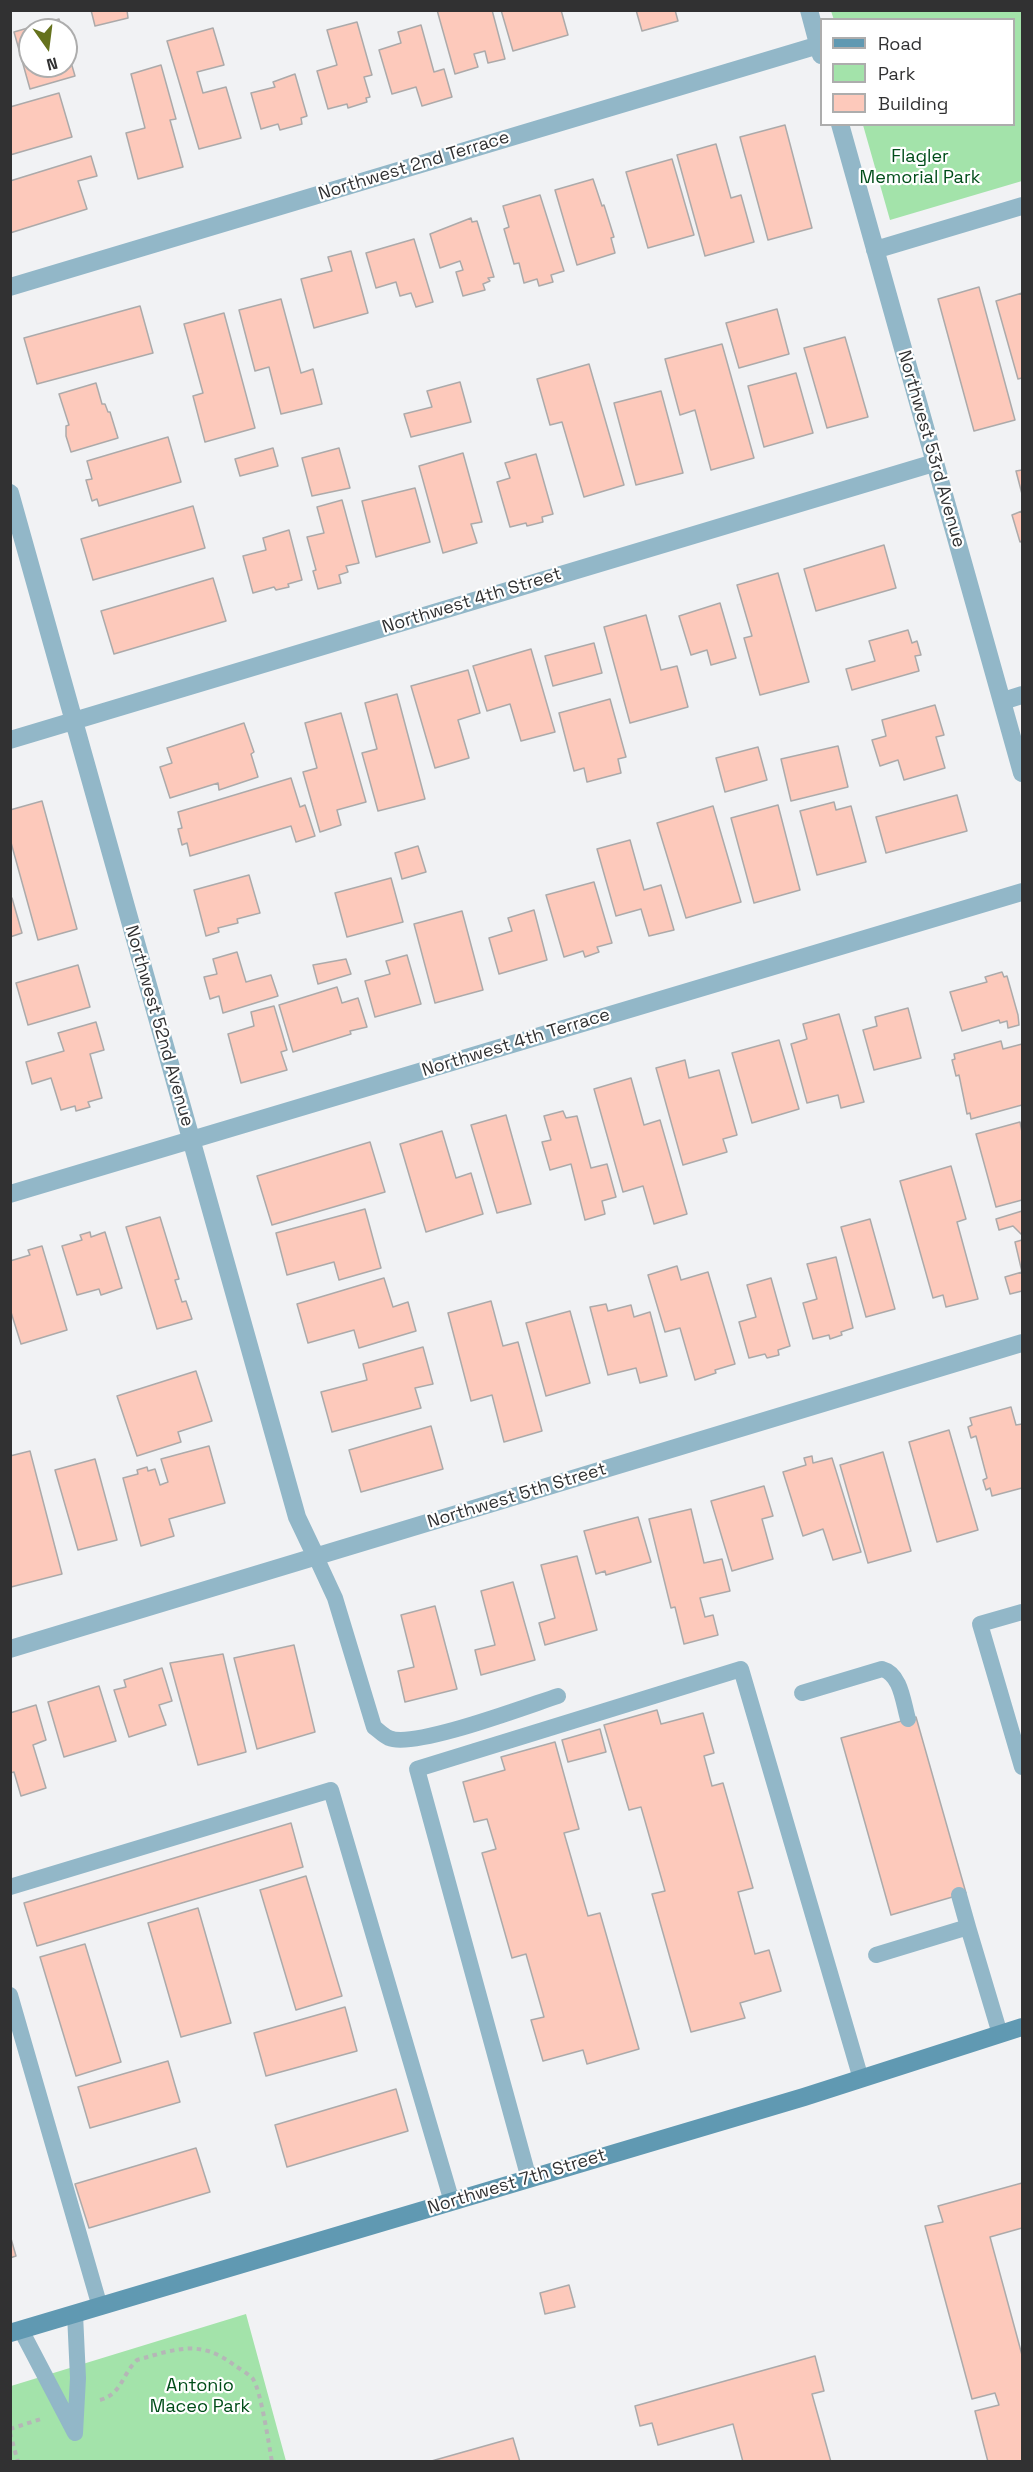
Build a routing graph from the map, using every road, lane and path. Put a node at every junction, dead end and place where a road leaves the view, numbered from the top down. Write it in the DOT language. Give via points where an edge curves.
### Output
graph roads {
  1 [pos="809,10"];
  2 [pos="820,50"];
  3 [pos="841,126"];
  4 [pos="1023,206"];
  5 [pos="875,250"];
  6 [pos="10,288"];
  7 [pos="934,462"];
  8 [pos="10,493"];
  9 [pos="1023,695"];
  10 [pos="1003,701"];
  11 [pos="75,721"];
  12 [pos="10,740"];
  13 [pos="1023,773"];
  14 [pos="1023,892"];
  15 [pos="191,1140"];
  16 [pos="10,1194"];
  17 [pos="1023,1343"];
  18 [pos="316,1557"];
  19 [pos="1023,1612"];
  20 [pos="10,1649"];
  21 [pos="802,1693"];
  22 [pos="558,1696"];
  23 [pos="908,1719"];
  24 [pos="1021,1756"];
  25 [pos="10,1887"];
  26 [pos="959,1895"];
  27 [pos="969,1927"];
  28 [pos="876,1955"];
  29 [pos="10,1995"];
  30 [pos="1023,2027"];
  31 [pos="1000,2034"];
  32 [pos="861,2079"];
  33 [pos="529,2179"];
  34 [pos="452,2202"];
  35 [pos="100,2307"];
  36 [pos="75,2314"];
  37 [pos="16,2332"];
  38 [pos="70,2409"];
  39 [pos="10,2431"];
  40 [pos="18,2462"];
  41 [pos="272,2462"];
  1 -- 2 [label="street"];
  2 -- 6 [label="street, Northwest 2nd Terrace"];
  3 -- 5 [label="street, Northwest 53rd Avenue"];
  4 -- 5 [label="street"];
  5 -- 7 [label="street, Northwest 53rd Avenue"];
  7 -- 10 [label="street, Northwest 53rd Avenue"];
  7 -- 11 [label="street, Northwest 4th Street"];
  8 -- 11 [label="street, Northwest 52nd Avenue"];
  9 -- 10 [label="street"];
  10 -- 13 [label="street, Northwest 53rd Avenue"];
  11 -- 12 [label="street, Northwest 4th Street"];
  11 -- 15 [label="street, Northwest 52nd Avenue"];
  14 -- 15 [label="street, Northwest 4th Terrace"];
  15 -- 16 [label="street, Northwest 4th Terrace"];
  15 -- 18 [label="street, Northwest 52nd Avenue" via="297,1516"];
  17 -- 18 [label="street, Northwest 5th Street"];
  18 -- 20 [label="street, Northwest 5th Street"];
  18 -- 22 [label="lane" via="330,1584 374,1727 389,1738 411,1740"];
  19 -- 24 [label="lane" via="980,1624"];
  21 -- 23 [label="lane" via="882,1669 895,1676"];
  25 -- 34 [label="lane" via="331,1790"];
  26 -- 27 [label="lane"];
  27 -- 28 [label="lane"];
  27 -- 31 [label="lane"];
  29 -- 35 [label="lane"];
  30 -- 31 [label="main road, Northwest 7th Street"];
  31 -- 32 [label="main road, Northwest 7th Street"];
  32 -- 33 [label="main road, Northwest 7th Street"];
  32 -- 33 [label="lane" via="741,1669 417,1769"];
  33 -- 34 [label="main road, Northwest 7th Street"];
  34 -- 35 [label="main road, Northwest 7th Street"];
  35 -- 36 [label="main road, Northwest 7th Street"];
  36 -- 37 [label="main road, Northwest 7th Street"];
  36 -- 38 [label="lane"];
  37 -- 38 [label="lane"];
  38 -- 39 [label="path"];
  38 -- 41 [label="path" via="110,2397 138,2360 182,2348 209,2350 253,2379"];
  39 -- 40 [label="path"];
}
